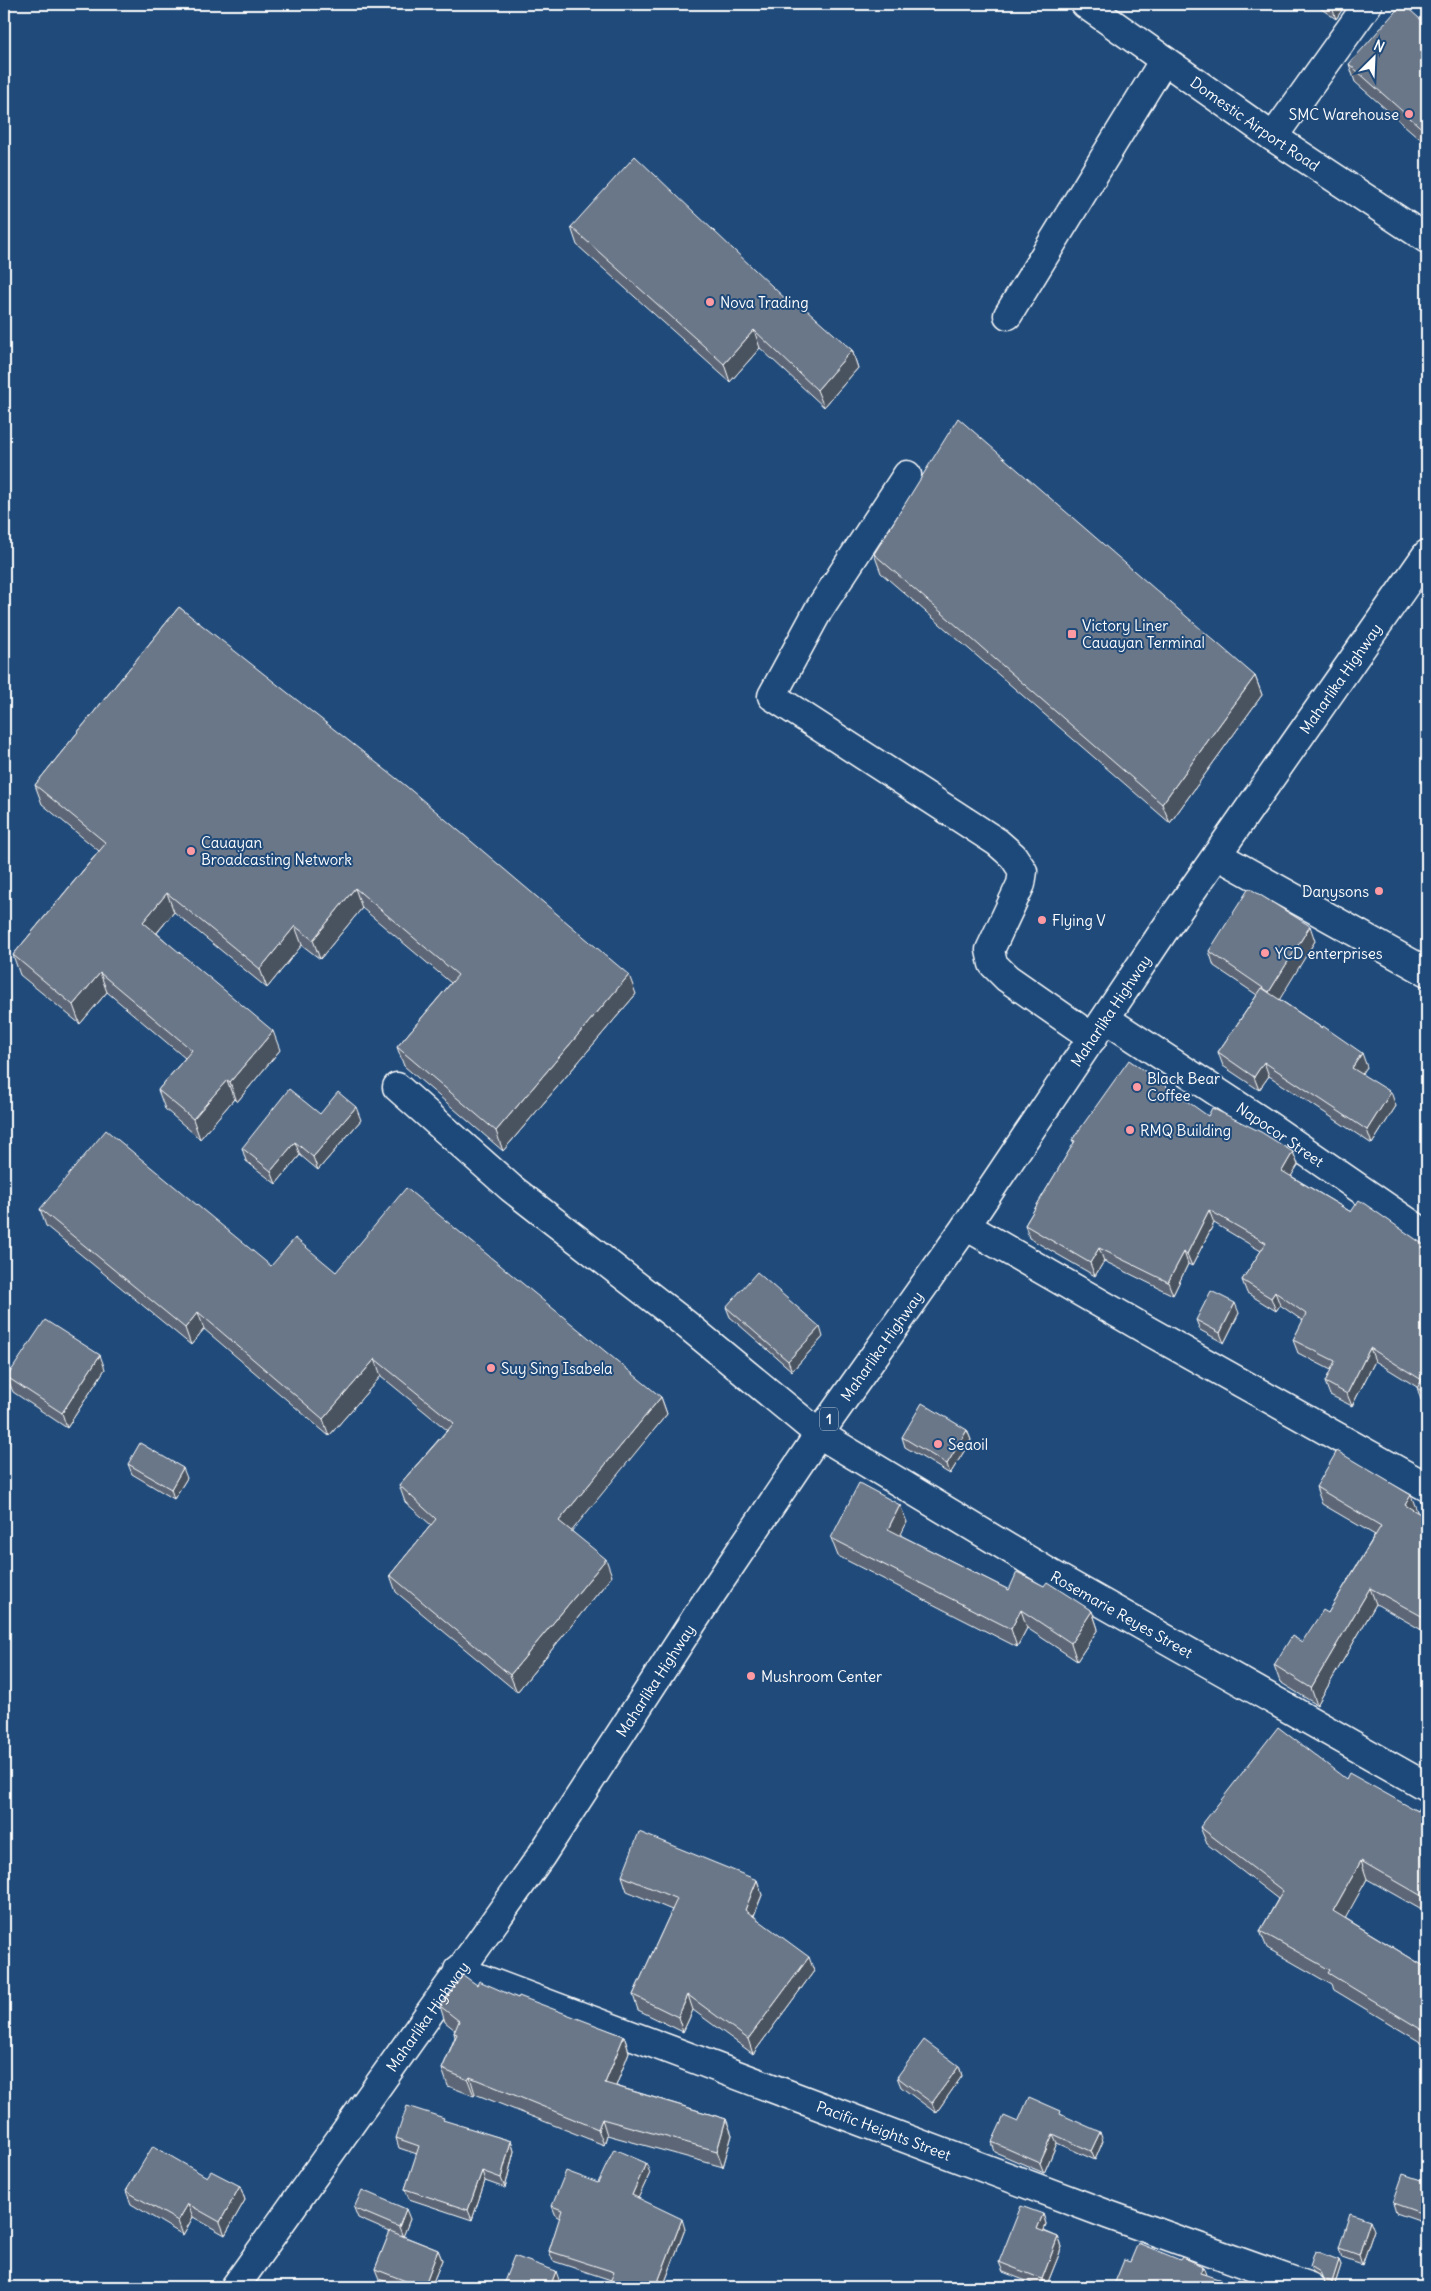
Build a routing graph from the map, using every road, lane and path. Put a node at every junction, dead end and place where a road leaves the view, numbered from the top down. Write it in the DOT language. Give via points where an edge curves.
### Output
graph roads {
  1 [pos="1085,4"];
  2 [pos="1368,4"];
  3 [pos="1164,60"];
  4 [pos="1274,137"];
  5 [pos="1427,239"];
  6 [pos="1008,315"];
  7 [pos="907,475"];
  8 [pos="1424,564"];
  9 [pos="1217,855"];
  10 [pos="1427,972"];
  11 [pos="1100,1028"];
  12 [pos="398,1087"];
  13 [pos="966,1226"];
  14 [pos="1427,1235"];
  15 [pos="819,1434"];
  16 [pos="1427,1487"];
  17 [pos="1427,1787"];
  18 [pos="458,1970"];
  19 [pos="235,2287"];
  20 [pos="1310,2287"];
  1 -- 3 [label="main road, Domestic Airport Road"];
  2 -- 4 [label="main road"];
  3 -- 4 [label="main road, Domestic Airport Road"];
  3 -- 6 [label="main road"];
  4 -- 5 [label="main road, Domestic Airport Road"];
  7 -- 11 [label="main road, Napocor Street" via="818,611 772,696 997,842 1013,856 1023,871 1021,884 990,950 993,964 1007,978"];
  8 -- 9 [label="main road, Maharlika Highway / 1"];
  9 -- 10 [label="main road"];
  9 -- 11 [label="main road, Maharlika Highway / 1"];
  11 -- 13 [label="main road, Maharlika Highway / 1"];
  11 -- 14 [label="main road, Napocor Street" via="1266,1124"];
  12 -- 15 [label="main road, Rosemarie Reyes Street" via="511,1188 687,1325"];
  13 -- 15 [label="main road, Maharlika Highway / 1"];
  13 -- 16 [label="main road"];
  15 -- 17 [label="main road, Rosemarie Reyes Street" via="1053,1575"];
  15 -- 18 [label="main road, Maharlika Highway / 1" via="541,1856"];
  18 -- 19 [label="main road, Maharlika Highway / 1"];
  18 -- 20 [label="main road, Pacific Heights Street"];
}
